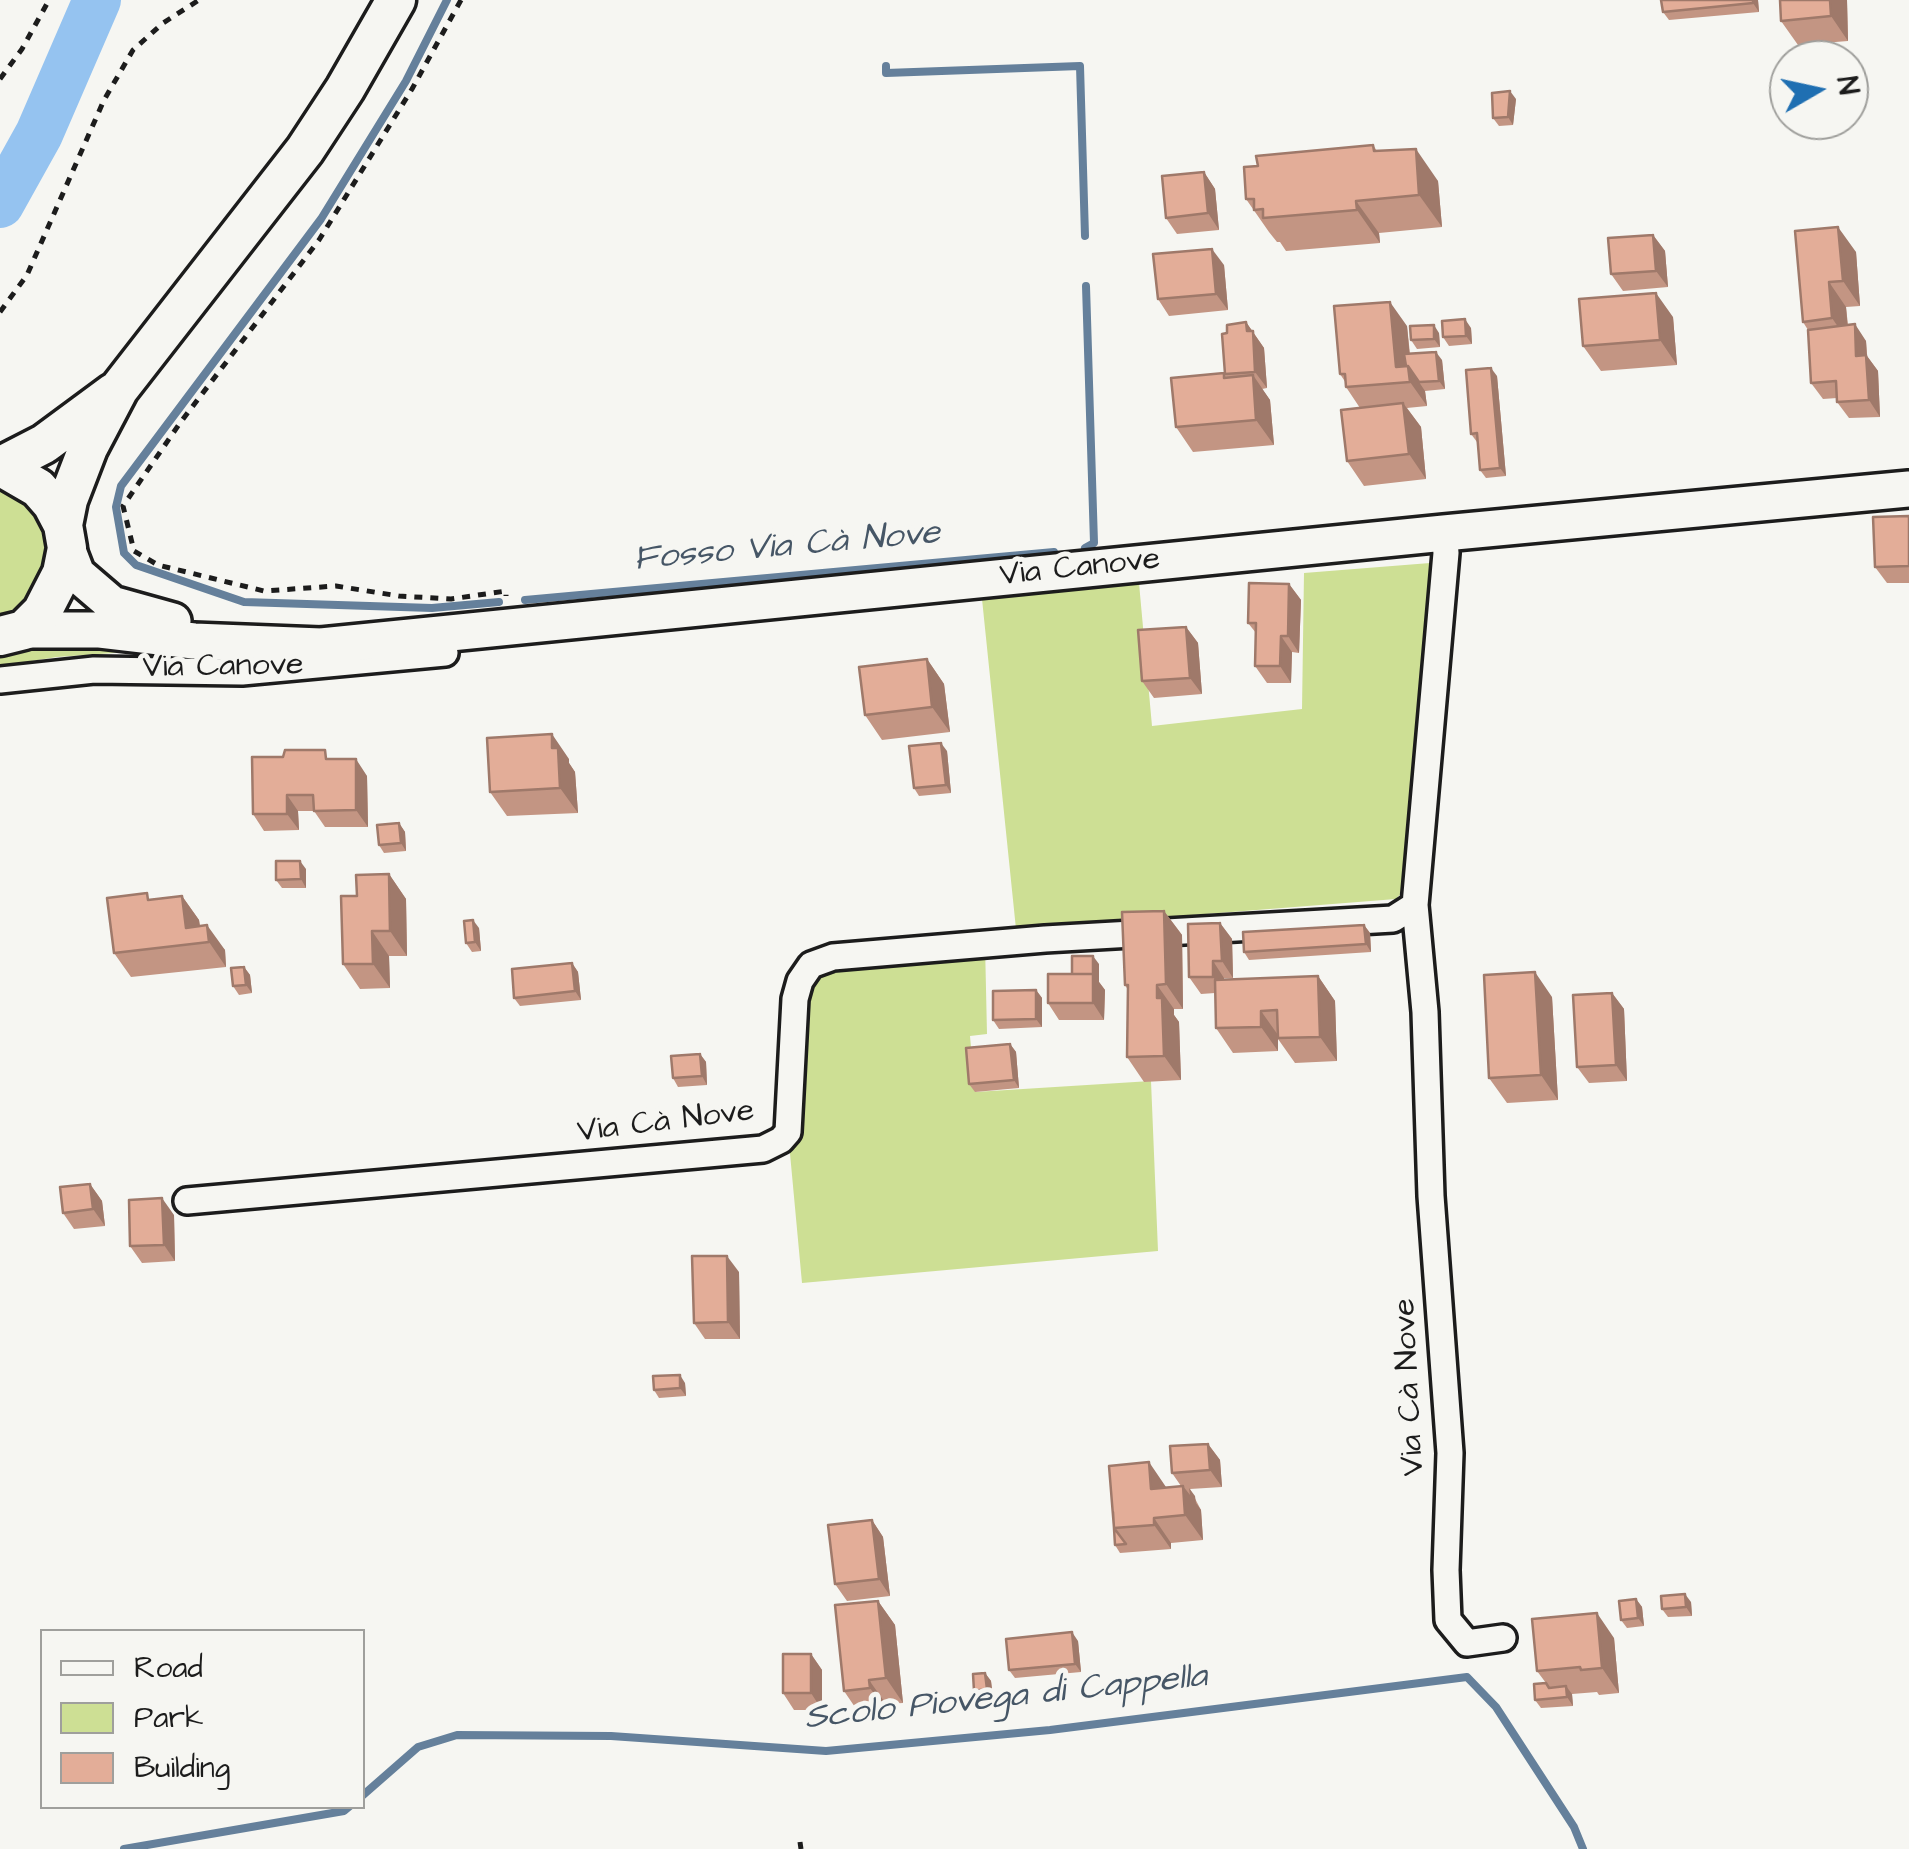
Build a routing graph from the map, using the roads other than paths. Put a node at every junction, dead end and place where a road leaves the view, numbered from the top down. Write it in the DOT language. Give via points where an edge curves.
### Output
graph roads {
  1 [pos="396,0"];
  2 [pos="119,389"];
  3 [pos="0,466"];
  4 [pos="1909,489"];
  5 [pos="1444,532"];
  6 [pos="65,536"];
  7 [pos="12,633"];
  8 [pos="251,644"];
  9 [pos="446,653"];
  10 [pos="0,680"];
  11 [pos="1416,905"];
  12 [pos="187,1201"];
  13 [pos="1503,1638"];
  1 -- 2 [label="main road" via="304,150"];
  2 -- 3 [label="main road" via="44,444"];
  2 -- 6 [label="main road" via="68,500"];
  3 -- 6 [label="main road" via="38,488"];
  4 -- 5 [label="street, Via Canove"];
  5 -- 8 [label="street, Via Canove" via="321,646"];
  5 -- 11 [label="street, Via Cà Nove"];
  6 -- 7 [label="main road" via="54,594 42,612"];
  6 -- 8 [label="street, Via Canove" via="77,574 112,604"];
  7 -- 8 [label="street, Via Canove" via="100,630"];
  9 -- 10 [label="street, Via Canove" via="242,672 94,670"];
  11 -- 12 [label="street, Via Cà Nove" via="1393,920 833,957 811,965 800,981 788,1132 763,1148"];
  11 -- 13 [label="street, Via Cà Nove" via="1450,1453 1448,1620 1467,1643"];
}
